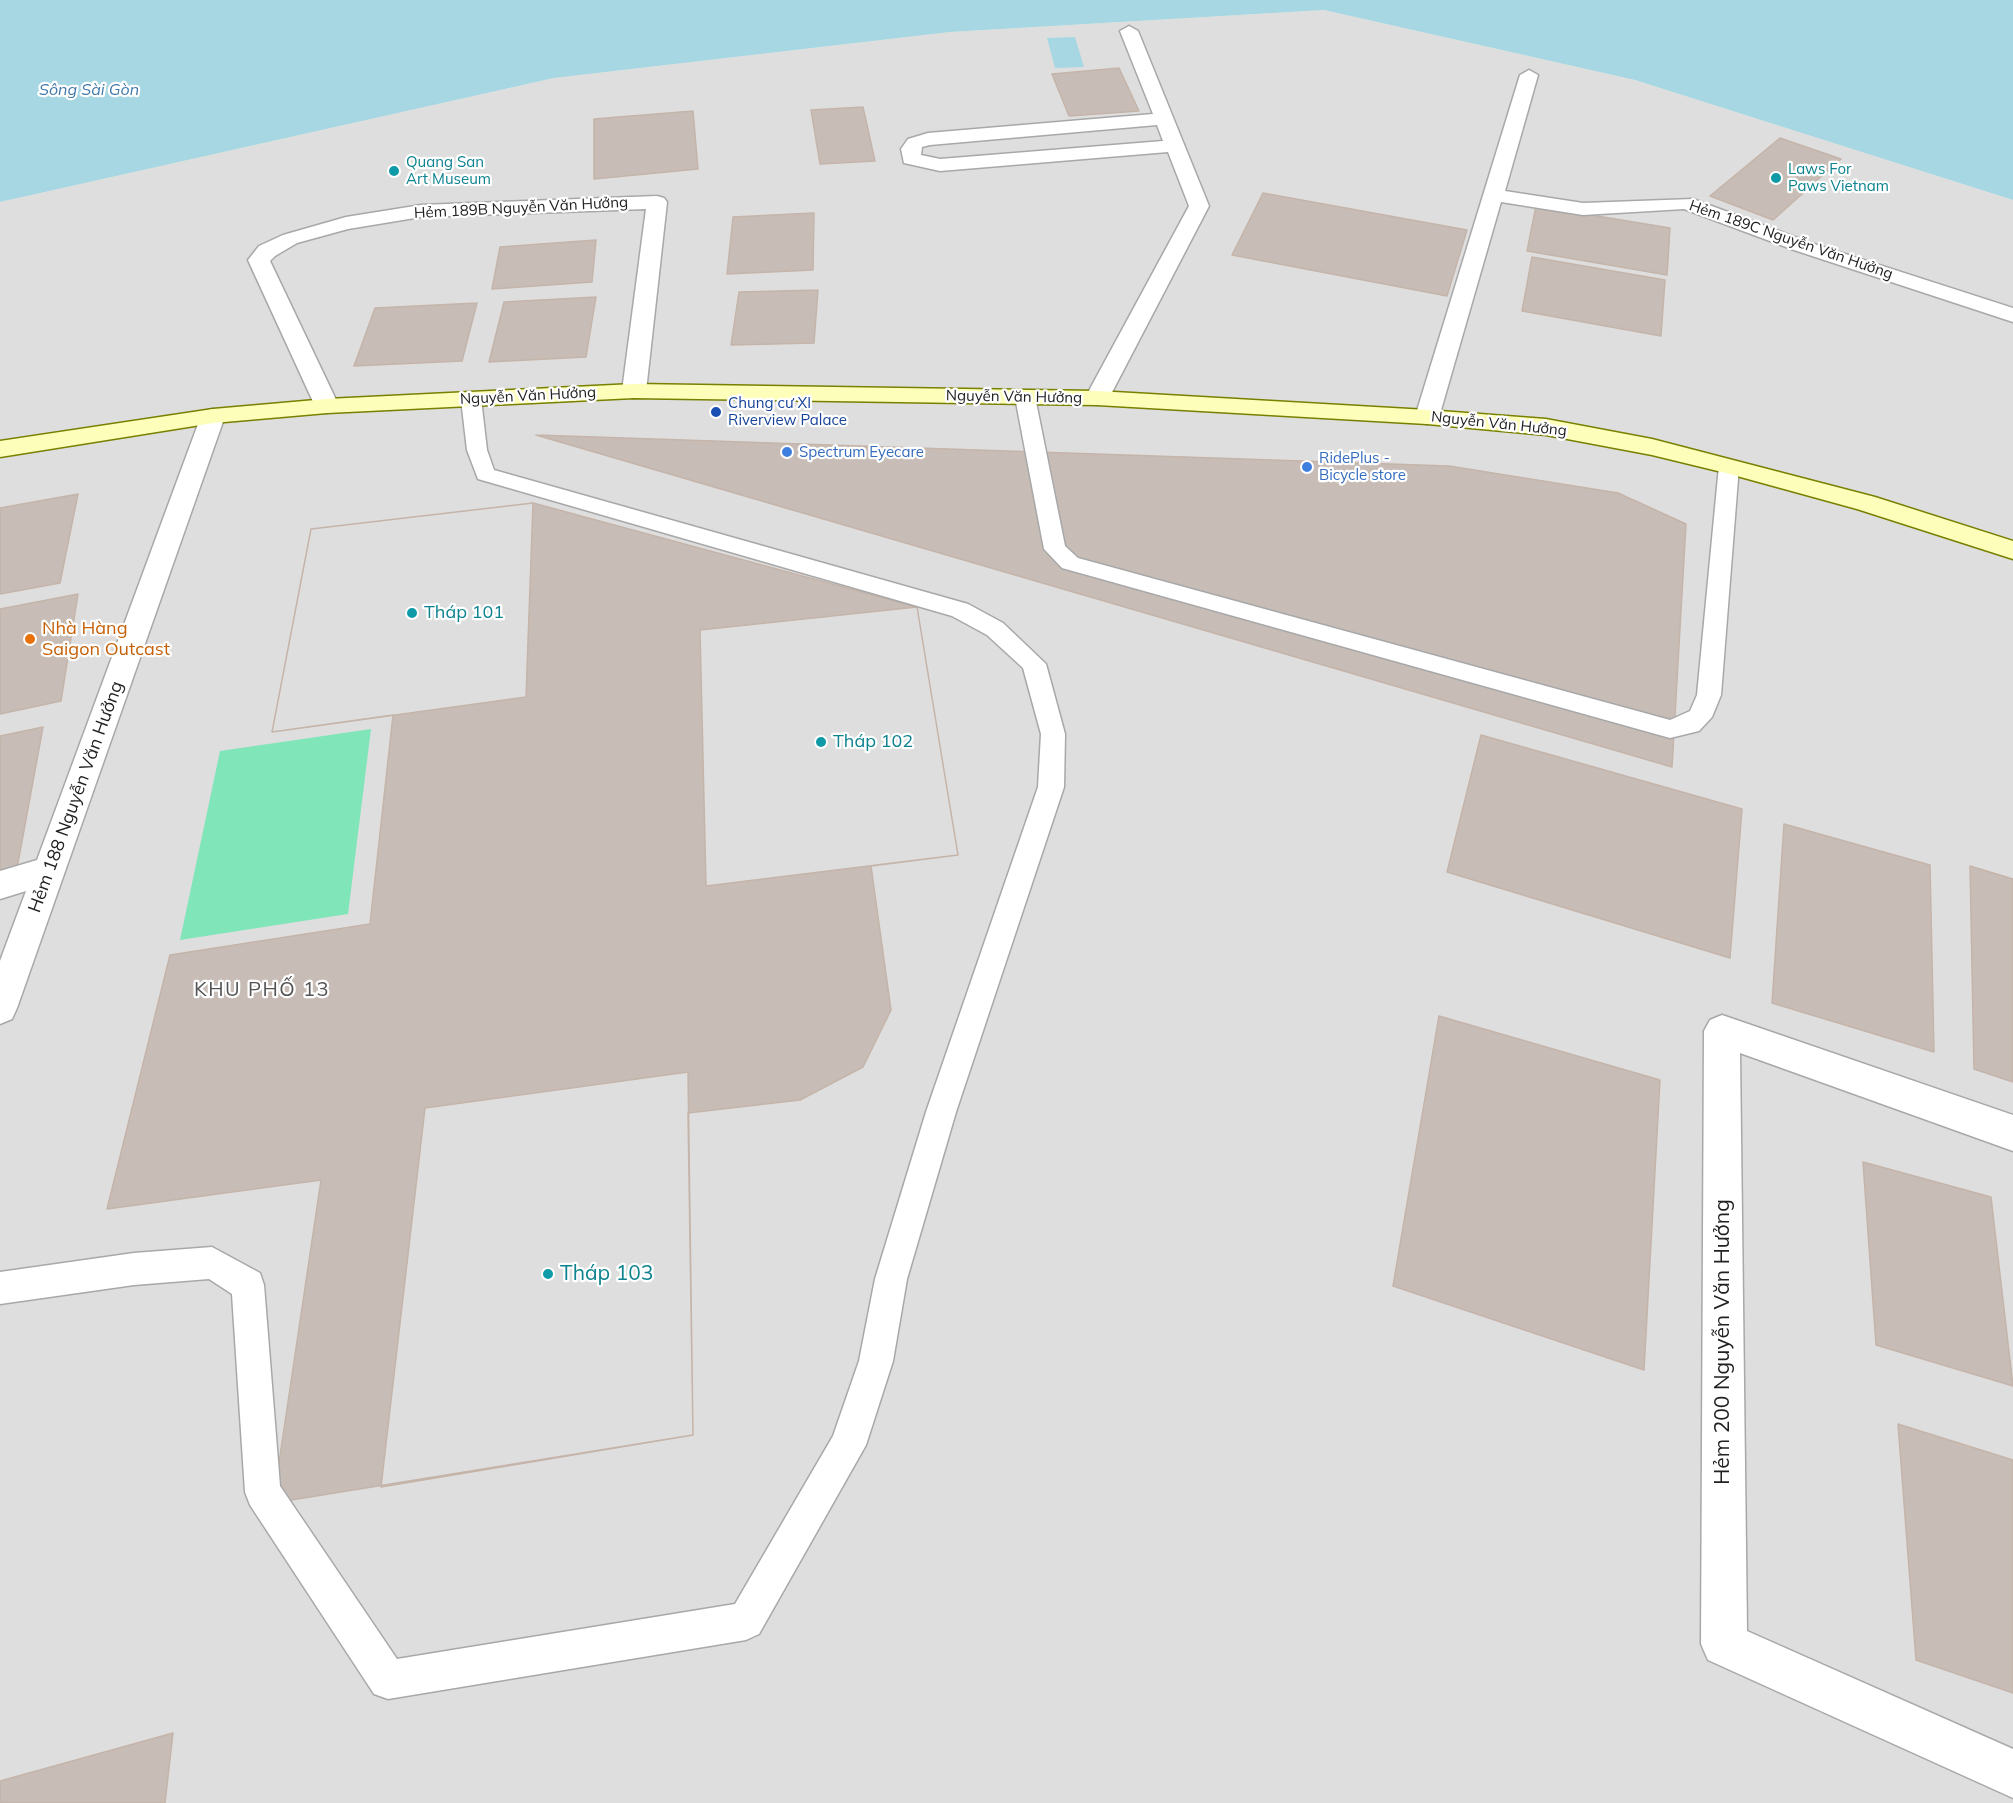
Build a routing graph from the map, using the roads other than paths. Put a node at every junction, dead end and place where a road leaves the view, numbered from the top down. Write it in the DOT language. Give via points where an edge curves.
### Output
graph roads {
  1 [pos="1130,31"];
  2 [pos="1529,75"];
  3 [pos="1164,120"];
  4 [pos="1175,146"];
  5 [pos="1493,195"];
  6 [pos="2008,306"];
  7 [pos="634,391"];
  8 [pos="1025,397"];
  9 [pos="1097,398"];
  10 [pos="471,399"];
  11 [pos="327,406"];
  12 [pos="213,416"];
  13 [pos="1427,417"];
  14 [pos="0,449"];
  15 [pos="1729,465"];
  16 [pos="2013,550"];
  17 [pos="50,870"];
  18 [pos="0,885"];
  19 [pos="0,1008"];
  20 [pos="2013,1133"];
  21 [pos="0,1288"];
  22 [pos="2013,1774"];
  1 -- 3 [label="street"];
  2 -- 5 [label="street"];
  3 -- 4 [label="street"];
  3 -- 4 [label="street" via="928,139 915,143 911,159 940,165"];
  4 -- 9 [label="street" via="1199,206"];
  5 -- 6 [label="street, Hẻm 189C Nguyễn Văn Hưởng" via="1582,209 1686,203 1801,246"];
  5 -- 13 [label="street"];
  7 -- 8 [label="main road, Nguyễn Văn Hưởng"];
  7 -- 10 [label="main road, Nguyễn Văn Hưởng"];
  7 -- 11 [label="street, Hẻm 189B Nguyễn Văn Hưởng" via="657,202 420,211 346,224 290,239 267,251 259,260"];
  8 -- 9 [label="main road, Nguyễn Văn Hưởng"];
  8 -- 15 [label="lane" via="1055,549 1070,563 1670,729 1701,717 1709,695"];
  9 -- 13 [label="main road, Nguyễn Văn Hưởng"];
  10 -- 11 [label="main road, Nguyễn Văn Hưởng"];
  10 -- 21 [label="lane" via="477,450 485,474 960,610 995,629 1034,664 1053,734 1052,787 941,1112 891,1278 876,1361 848,1445 746,1621 388,1680 263,1492 248,1284 212,1263 134,1269"];
  11 -- 12 [label="main road, Nguyễn Văn Hưởng"];
  12 -- 14 [label="main road, Nguyễn Văn Hưởng"];
  12 -- 17 [label="street, Hẻm 188 Nguyễn Văn Hưởng"];
  13 -- 15 [label="main road, Nguyễn Văn Hưởng" via="1546,427"];
  15 -- 16 [label="main road, Nguyễn Văn Hưởng"];
  17 -- 18 [label="street"];
  17 -- 19 [label="street, Hẻm 188 Nguyễn Văn Hưởng"];
  20 -- 22 [label="street, Hẻm 200 Nguyễn Văn Hưởng" via="1722,1031 1724,1644"];
}
